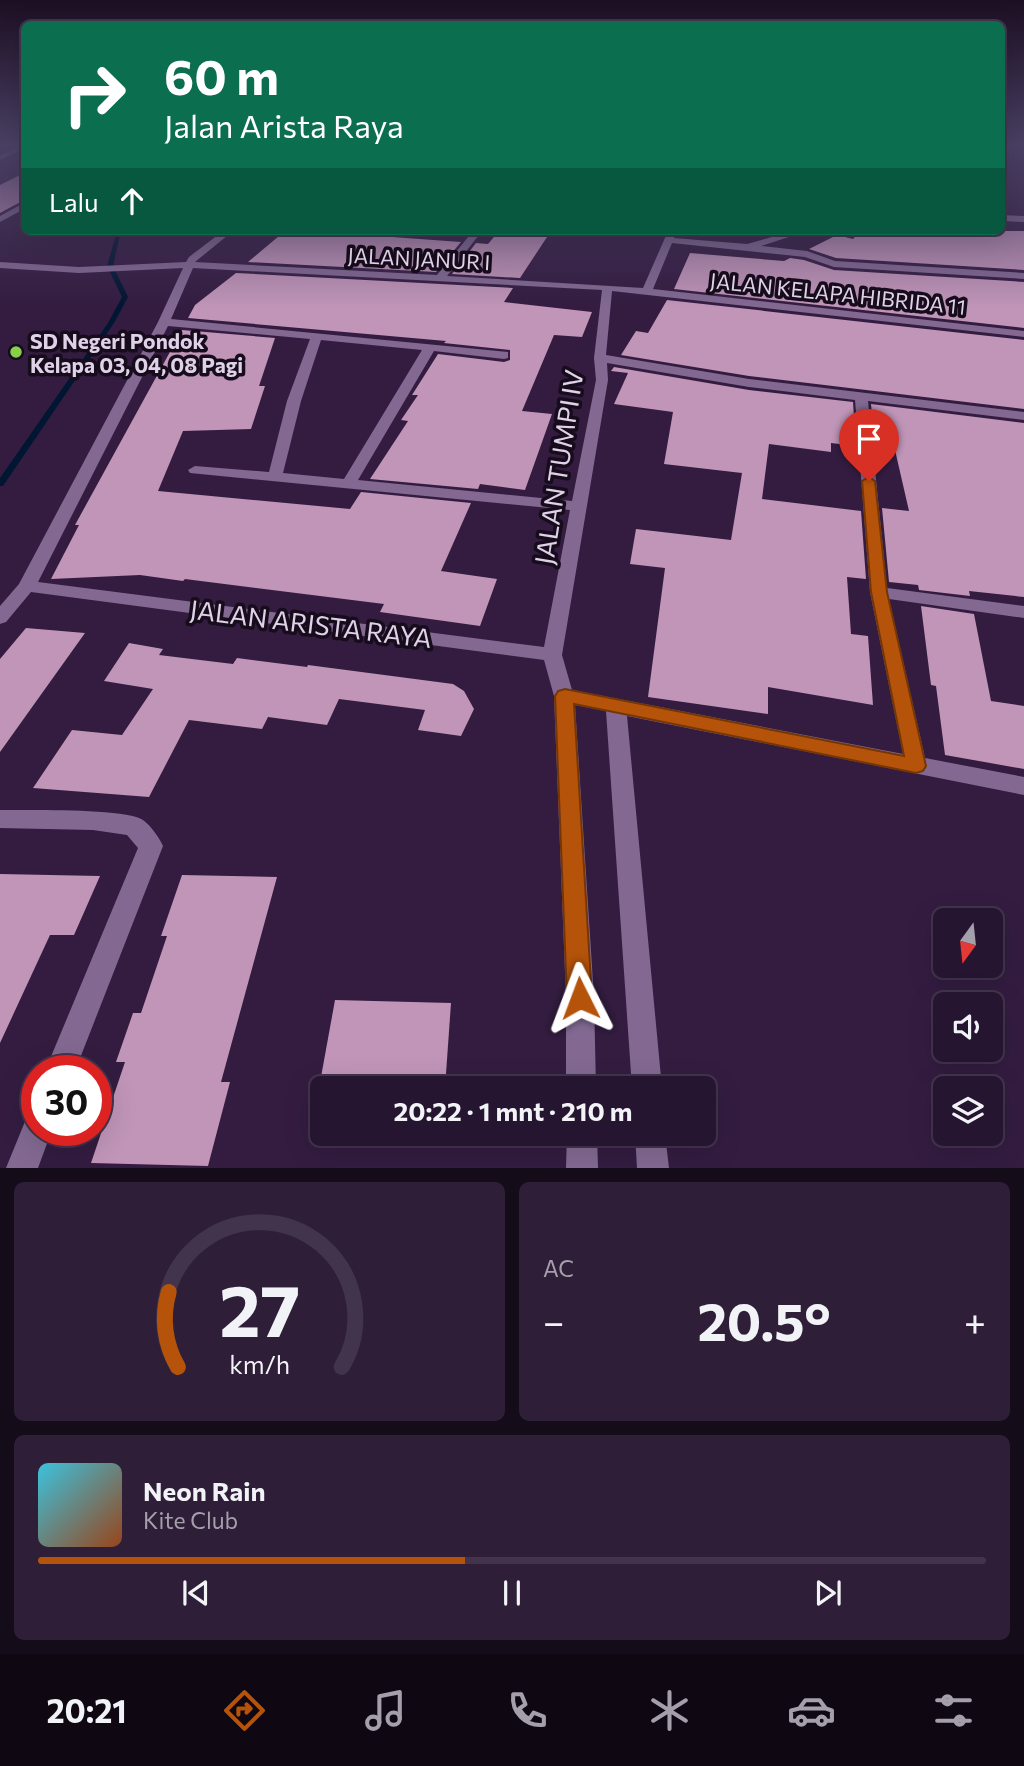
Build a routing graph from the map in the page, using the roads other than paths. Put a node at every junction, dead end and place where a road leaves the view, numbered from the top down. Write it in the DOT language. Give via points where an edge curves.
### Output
graph roads {
  1 [pos="21,208"];
  2 [pos="1005,218"];
  3 [pos="0,219"];
  4 [pos="1024,219"];
  5 [pos="224,235"];
  6 [pos="474,235"];
  7 [pos="670,235"];
  8 [pos="789,235"];
  9 [pos="747,247"];
  10 [pos="0,265"];
  11 [pos="189,265"];
  12 [pos="1024,276"];
  13 [pos="439,279"];
  14 [pos="607,287"];
  15 [pos="647,291"];
  16 [pos="164,322"];
  17 [pos="1024,334"];
  18 [pos="317,336"];
  19 [pos="430,347"];
  20 [pos="504,355"];
  21 [pos="600,358"];
  22 [pos="861,397"];
  23 [pos="1024,416"];
  24 [pos="195,470"];
  25 [pos="275,477"];
  26 [pos="349,483"];
  27 [pos="577,506"];
  28 [pos="27,586"];
  29 [pos="879,592"];
  30 [pos="1024,612"];
  31 [pos="0,618"];
  32 [pos="552,654"];
  33 [pos="565,696"];
  34 [pos="615,706"];
  35 [pos="916,766"];
  36 [pos="1024,786"];
  37 [pos="0,819"];
  38 [pos="66,1055"];
  39 [pos="581,1076"];
  40 [pos="646,1076"];
  41 [pos="31,1146"];
  42 [pos="582,1146"];
  43 [pos="651,1146"];
  44 [pos="22,1167"];
  45 [pos="582,1167"];
  46 [pos="653,1167"];
  1 -- 3 [label="street"];
  2 -- 4 [label="street"];
  5 -- 11 [label="street"];
  6 -- 13 [label="street"];
  7 -- 9 [label="street"];
  7 -- 15 [label="street"];
  8 -- 9 [label="street"];
  9 -- 12 [label="street" via="807,254 834,264"];
  10 -- 11 [label="street, JALAN JANUR I" via="79,270"];
  11 -- 13 [label="street, JALAN JANUR I"];
  11 -- 16 [label="street"];
  13 -- 14 [label="street, JALAN JANUR I"];
  14 -- 15 [label="street, JALAN JANUR I"];
  14 -- 21 [label="street, JALAN TUMPI IV"];
  15 -- 17 [label="street, JALAN KELAPA HIBRIDA 11"];
  16 -- 18 [label="street"];
  16 -- 28 [label="street"];
  18 -- 19 [label="street"];
  18 -- 25 [label="street"];
  19 -- 20 [label="street"];
  19 -- 26 [label="street"];
  21 -- 22 [label="street"];
  21 -- 27 [label="street, JALAN TUMPI IV" via="603,380"];
  22 -- 23 [label="street"];
  22 -- 29 [label="street"];
  24 -- 25 [label="street"];
  25 -- 26 [label="street"];
  26 -- 27 [label="street"];
  27 -- 32 [label="street, JALAN TUMPI IV"];
  28 -- 31 [label="street"];
  28 -- 32 [label="street, JALAN ARISTA RAYA"];
  29 -- 30 [label="street"];
  29 -- 35 [label="street"];
  32 -- 33 [label="street"];
  33 -- 34 [label="street"];
  33 -- 39 [label="street"];
  34 -- 35 [label="street"];
  34 -- 40 [label="street"];
  35 -- 36 [label="street"];
  37 -- 38 [label="street" via="134,826 151,846"];
  41 -- 44 [label="street"];
  42 -- 45 [label="street"];
  43 -- 46 [label="street"];
}
